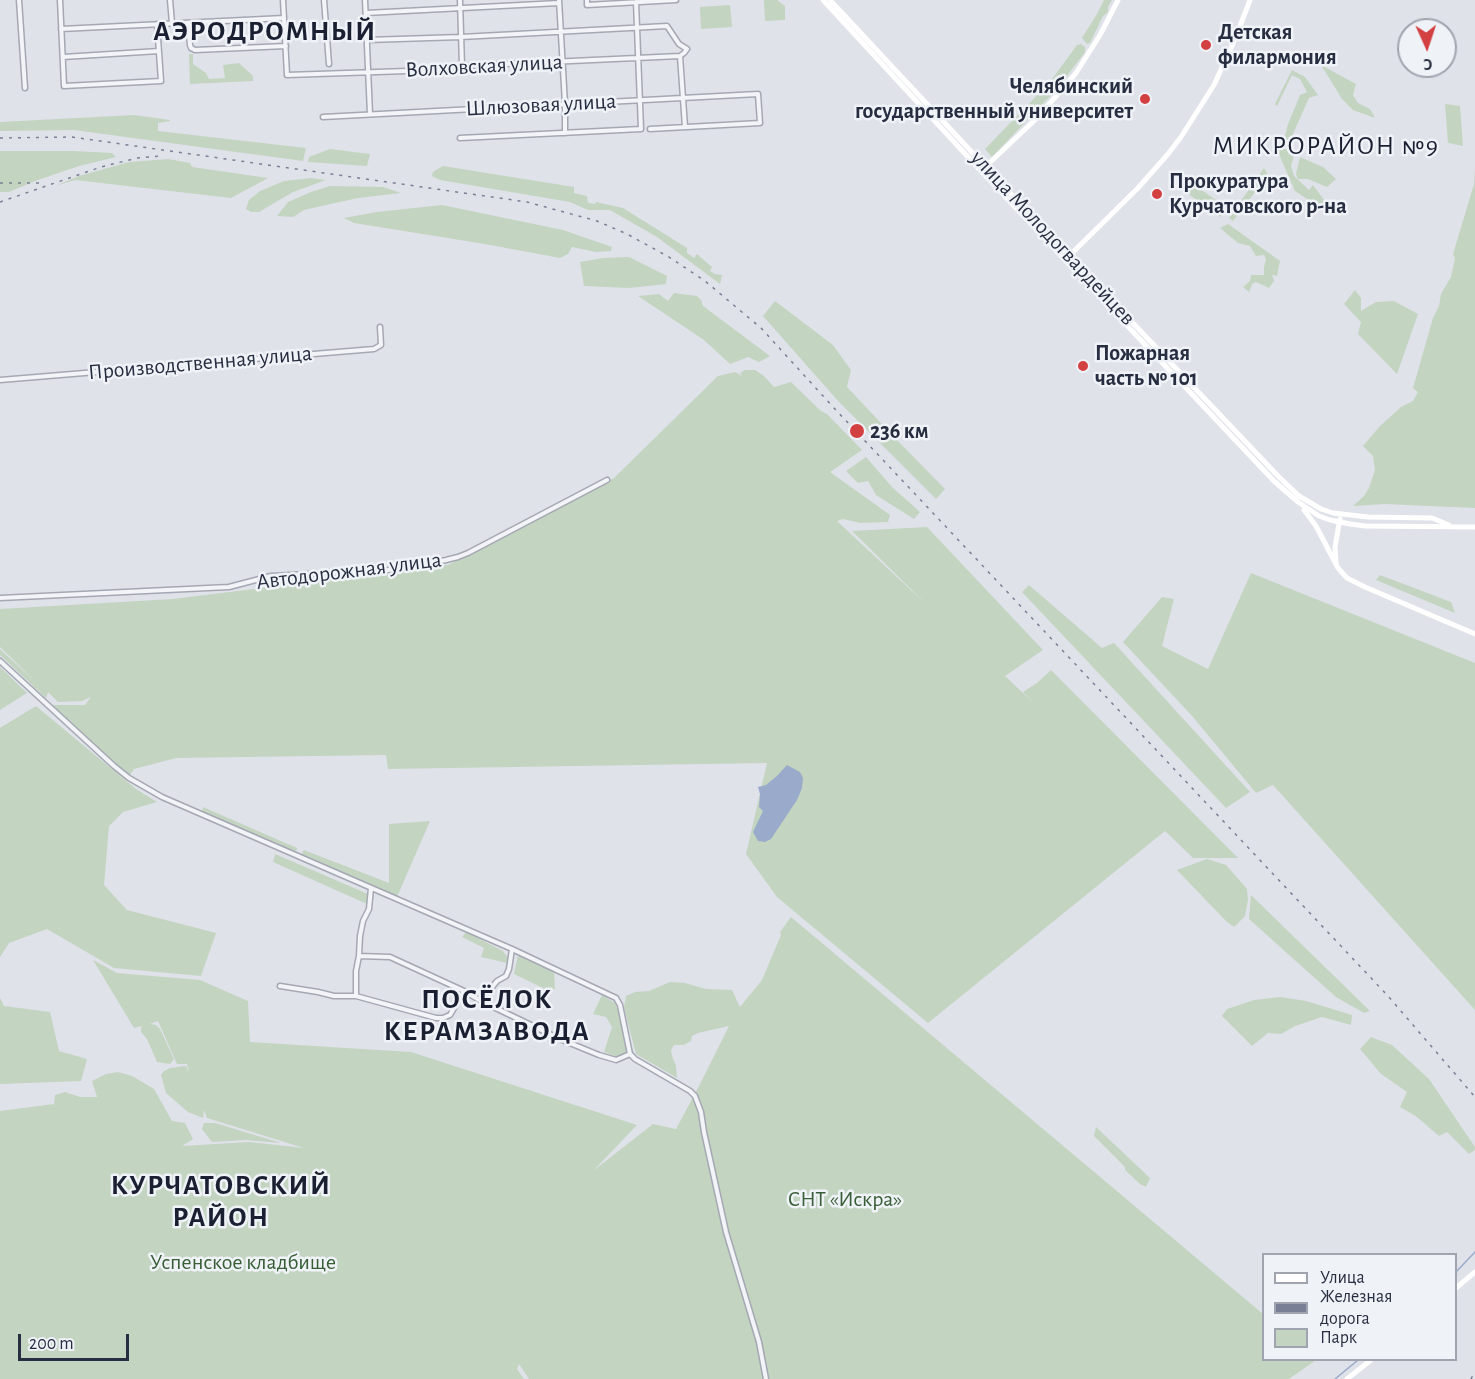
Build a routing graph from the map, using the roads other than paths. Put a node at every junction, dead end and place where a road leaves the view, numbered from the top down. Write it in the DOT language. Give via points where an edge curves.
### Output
graph roads {
  1 [pos="20,0"];
  2 [pos="60,0"];
  3 [pos="170,0"];
  4 [pos="283,0"];
  5 [pos="324,0"];
  6 [pos="365,0"];
  7 [pos="460,0"];
  8 [pos="676,0"];
  9 [pos="823,0"];
  10 [pos="831,0"];
  11 [pos="1118,0"];
  12 [pos="1250,0"];
  13 [pos="559,1"];
  14 [pos="587,2"];
  15 [pos="636,2"];
  16 [pos="461,9"];
  17 [pos="366,14"];
  18 [pos="284,18"];
  19 [pos="188,22"];
  20 [pos="172,23"];
  21 [pos="157,24"];
  22 [pos="638,27"];
  23 [pos="61,29"];
  24 [pos="561,31"];
  25 [pos="461,37"];
  26 [pos="367,40"];
  27 [pos="286,46"];
  28 [pos="159,51"];
  29 [pos="680,56"];
  30 [pos="879,56"];
  31 [pos="63,57"];
  32 [pos="638,58"];
  33 [pos="562,62"];
  34 [pos="329,63"];
  35 [pos="462,66"];
  36 [pos="369,72"];
  37 [pos="25,88"];
  38 [pos="683,98"];
  39 [pos="639,100"];
  40 [pos="565,104"];
  41 [pos="370,114"];
  42 [pos="323,117"];
  43 [pos="686,127"];
  44 [pos="650,129"];
  45 [pos="566,133"];
  46 [pos="460,138"];
  47 [pos="983,169"];
  48 [pos="1067,257"];
  49 [pos="380,327"];
  50 [pos="0,380"];
  51 [pos="1185,382"];
  52 [pos="607,480"];
  53 [pos="1298,502"];
  54 [pos="1340,514"];
  55 [pos="1339,522"];
  56 [pos="1454,527"];
  57 [pos="1475,527"];
  58 [pos="1336,565"];
  59 [pos="0,598"];
  60 [pos="1475,634"];
  61 [pos="0,661"];
  62 [pos="371,888"];
  63 [pos="512,948"];
  64 [pos="359,956"];
  65 [pos="280,986"];
  66 [pos="464,991"];
  67 [pos="356,996"];
  68 [pos="481,1001"];
  69 [pos="630,1054"];
  70 [pos="1475,1272"];
  71 [pos="1457,1286"];
  72 [pos="1369,1361"];
  73 [pos="766,1379"];
  74 [pos="1347,1379"];
  1 -- 37 [label="street"];
  2 -- 23 [label="street"];
  3 -- 20 [label="street"];
  4 -- 18 [label="street"];
  5 -- 34 [label="street"];
  6 -- 17 [label="street"];
  7 -- 16 [label="street"];
  8 -- 15 [label="street"];
  9 -- 30 [label="main road, улица Молодогвардейцев"];
  10 -- 30 [label="main road, улица Молодогвардейцев"];
  11 -- 47 [label="main road" via="1076,73 1038,117"];
  12 -- 48 [label="main road" via="1214,85 1181,137 1138,188"];
  13 -- 16 [label="street"];
  13 -- 24 [label="street"];
  14 -- 15 [label="street"];
  15 -- 22 [label="street"];
  16 -- 17 [label="street"];
  16 -- 25 [label="street"];
  17 -- 26 [label="street"];
  18 -- 19 [label="street"];
  18 -- 27 [label="street"];
  19 -- 20 [label="street"];
  19 -- 27 [label="street" via="190,45 195,50"];
  20 -- 21 [label="street"];
  21 -- 23 [label="street"];
  21 -- 28 [label="street"];
  22 -- 24 [label="street"];
  22 -- 29 [label="street" via="667,26 687,49"];
  22 -- 32 [label="street"];
  23 -- 31 [label="street"];
  24 -- 25 [label="street"];
  24 -- 33 [label="street"];
  25 -- 26 [label="street"];
  25 -- 35 [label="street"];
  26 -- 36 [label="street"];
  27 -- 36 [label="street, Волховская улица" via="287,75"];
  28 -- 31 [label="street"];
  28 -- 31 [label="street" via="161,81 64,86"];
  29 -- 32 [label="street, Волховская улица"];
  29 -- 38 [label="street"];
  30 -- 47 [label="main road, улица Молодогвардейцев"];
  32 -- 33 [label="street, Волховская улица"];
  32 -- 39 [label="street"];
  33 -- 35 [label="street, Волховская улица"];
  33 -- 40 [label="street"];
  35 -- 36 [label="street, Волховская улица"];
  36 -- 41 [label="street"];
  38 -- 39 [label="street, Шлюзовая улица"];
  38 -- 43 [label="street"];
  38 -- 43 [label="street, Шлюзовая улица" via="758,94 760,123"];
  39 -- 40 [label="street, Шлюзовая улица"];
  39 -- 45 [label="street" via="641,129"];
  40 -- 41 [label="street, Шлюзовая улица"];
  40 -- 45 [label="street"];
  41 -- 42 [label="street, Шлюзовая улица"];
  43 -- 44 [label="street"];
  45 -- 46 [label="street"];
  47 -- 48 [label="main road, улица Молодогвардейцев"];
  48 -- 51 [label="main road, улица Молодогвардейцев"];
  49 -- 50 [label="street, Производственная улица" via="381,345 374,349"];
  51 -- 53 [label="main road, улица Молодогвардейцев" via="1274,481"];
  51 -- 54 [label="main road, улица Молодогвардейцев" via="1288,487 1320,509"];
  52 -- 59 [label="street, Автодорожная улица" via="468,553 446,560 395,569 271,576 229,587"];
  53 -- 55 [label="main road, улица Молодогвардейцев" via="1319,516"];
  53 -- 58 [label="main road" via="1316,526"];
  54 -- 55 [label="main road"];
  54 -- 56 [label="main road, улица Молодогвардейцев" via="1432,518"];
  55 -- 56 [label="main road, улица Молодогвардейцев"];
  55 -- 58 [label="main road"];
  56 -- 57 [label="main road"];
  58 -- 60 [label="main road" via="1354,582"];
  61 -- 62 [label="street" via="129,778 162,797"];
  62 -- 63 [label="street"];
  62 -- 64 [label="street"];
  63 -- 68 [label="street" via="506,976"];
  63 -- 69 [label="street" via="616,998 621,1005"];
  64 -- 66 [label="street" via="390,957"];
  64 -- 67 [label="street"];
  65 -- 67 [label="street"];
  66 -- 67 [label="street" via="450,1015 443,1018"];
  66 -- 68 [label="street"];
  68 -- 69 [label="street" via="599,1055 616,1060"];
  69 -- 73 [label="street" via="690,1091 702,1112 726,1232 759,1341"];
  70 -- 71 [label="main road"];
  72 -- 74 [label="main road"];
}
